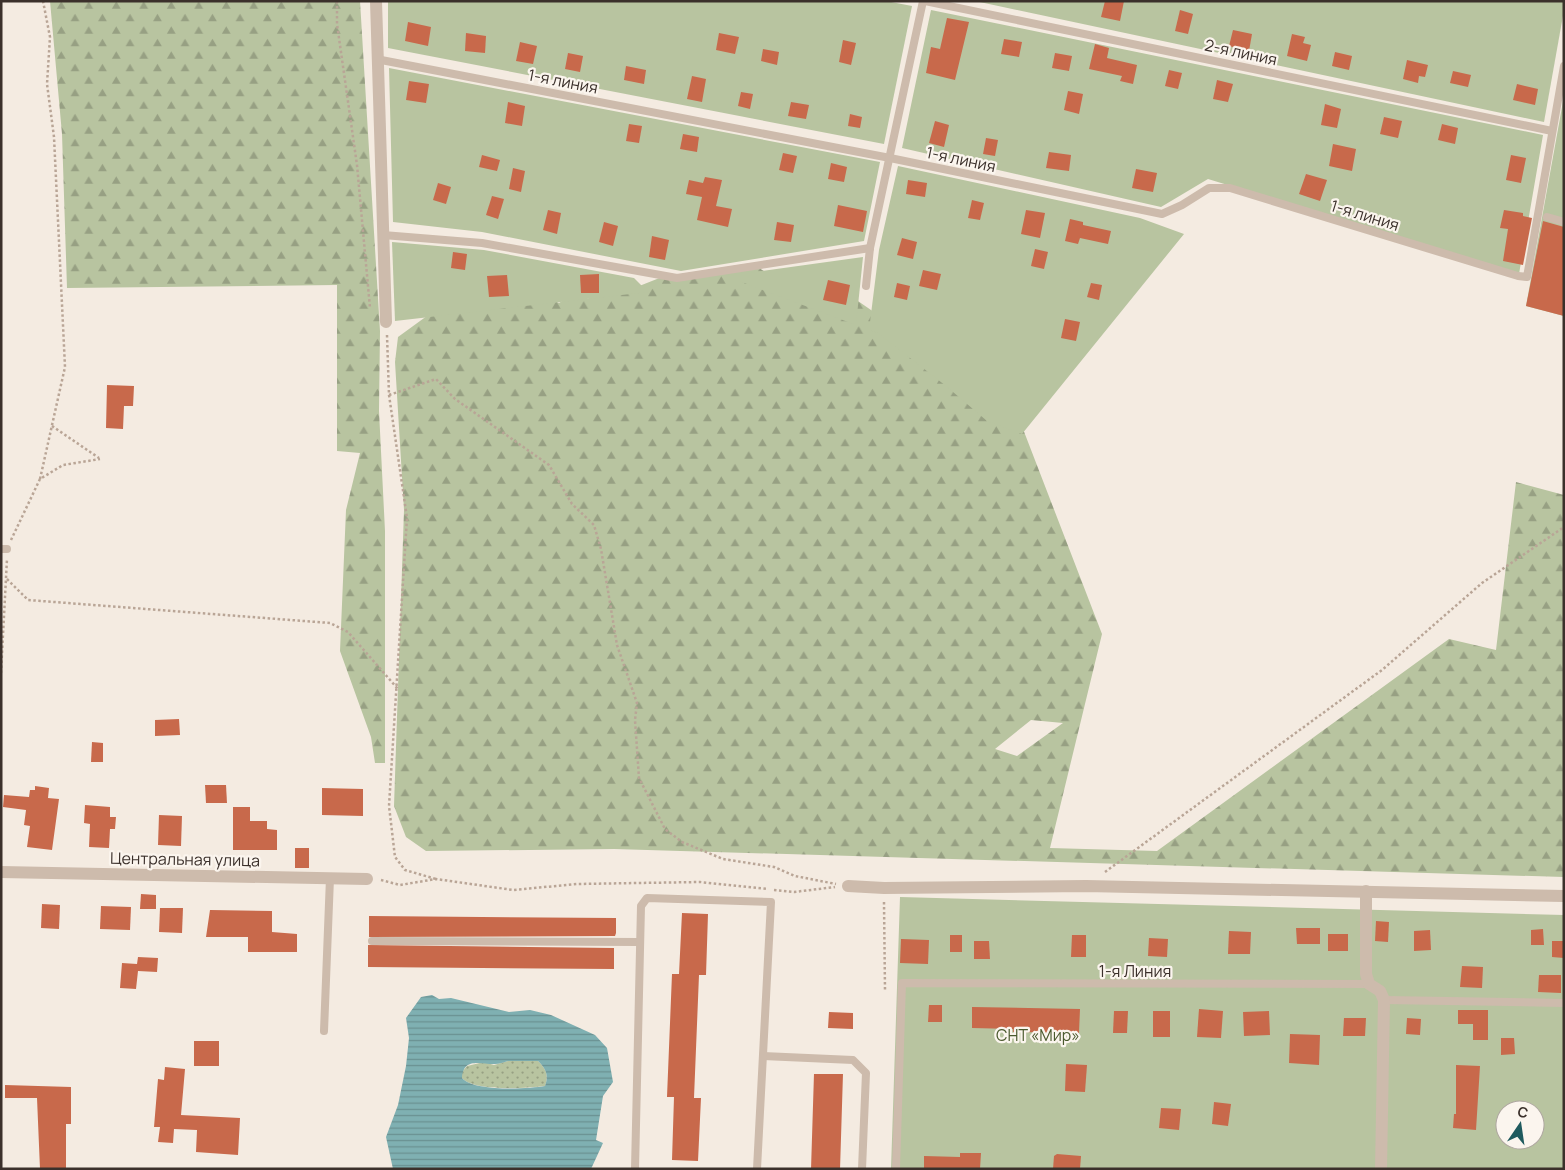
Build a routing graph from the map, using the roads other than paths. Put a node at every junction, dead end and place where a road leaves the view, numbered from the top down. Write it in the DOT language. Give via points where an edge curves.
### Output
graph roads {
  1 [pos="376,1"];
  2 [pos="924,1"];
  3 [pos="376,58"];
  4 [pos="1564,66"];
  5 [pos="1552,131"];
  6 [pos="890,158"];
  7 [pos="1547,217"];
  8 [pos="1564,222"];
  9 [pos="383,235"];
  10 [pos="870,248"];
  11 [pos="866,286"];
  12 [pos="384,327"];
  13 [pos="1,872"];
  14 [pos="330,878"];
  15 [pos="367,879"];
  16 [pos="848,886"];
  17 [pos="1366,891"];
  18 [pos="1564,896"];
  19 [pos="372,941"];
  20 [pos="640,942"];
  21 [pos="1369,984"];
  22 [pos="1384,1000"];
  23 [pos="1564,1003"];
  24 [pos="324,1030"];
  25 [pos="763,1056"];
  26 [pos="635,1169"];
  27 [pos="757,1169"];
  28 [pos="862,1169"];
  29 [pos="896,1169"];
  30 [pos="1381,1169"];
  1 -- 3 [label="street"];
  2 -- 5 [label="lane, 2-я линия"];
  2 -- 6 [label="lane"];
  3 -- 6 [label="lane, 1-я линия"];
  3 -- 9 [label="street"];
  4 -- 5 [label="lane"];
  5 -- 6 [label="lane, 1-я линия" via="1527,277 1230,188 1209,188 1162,214"];
  6 -- 10 [label="lane"];
  7 -- 8 [label="lane"];
  9 -- 10 [label="lane" via="482,243 677,278"];
  9 -- 12 [label="street"];
  10 -- 11 [label="lane"];
  13 -- 14 [label="street, Центральная улица"];
  14 -- 15 [label="street, Центральная улица"];
  14 -- 24 [label="lane"];
  16 -- 17 [label="street"];
  17 -- 18 [label="street"];
  17 -- 21 [label="street" via="1366,974"];
  19 -- 20 [label="lane"];
  20 -- 25 [label="lane" via="641,906 647,898 771,902"];
  20 -- 26 [label="lane"];
  21 -- 22 [label="street" via="1380,991"];
  21 -- 29 [label="lane, 1-я Линия" via="902,984"];
  22 -- 23 [label="lane"];
  22 -- 30 [label="street"];
  25 -- 27 [label="lane"];
  25 -- 28 [label="lane" via="853,1060 861,1066 866,1073"];
}
